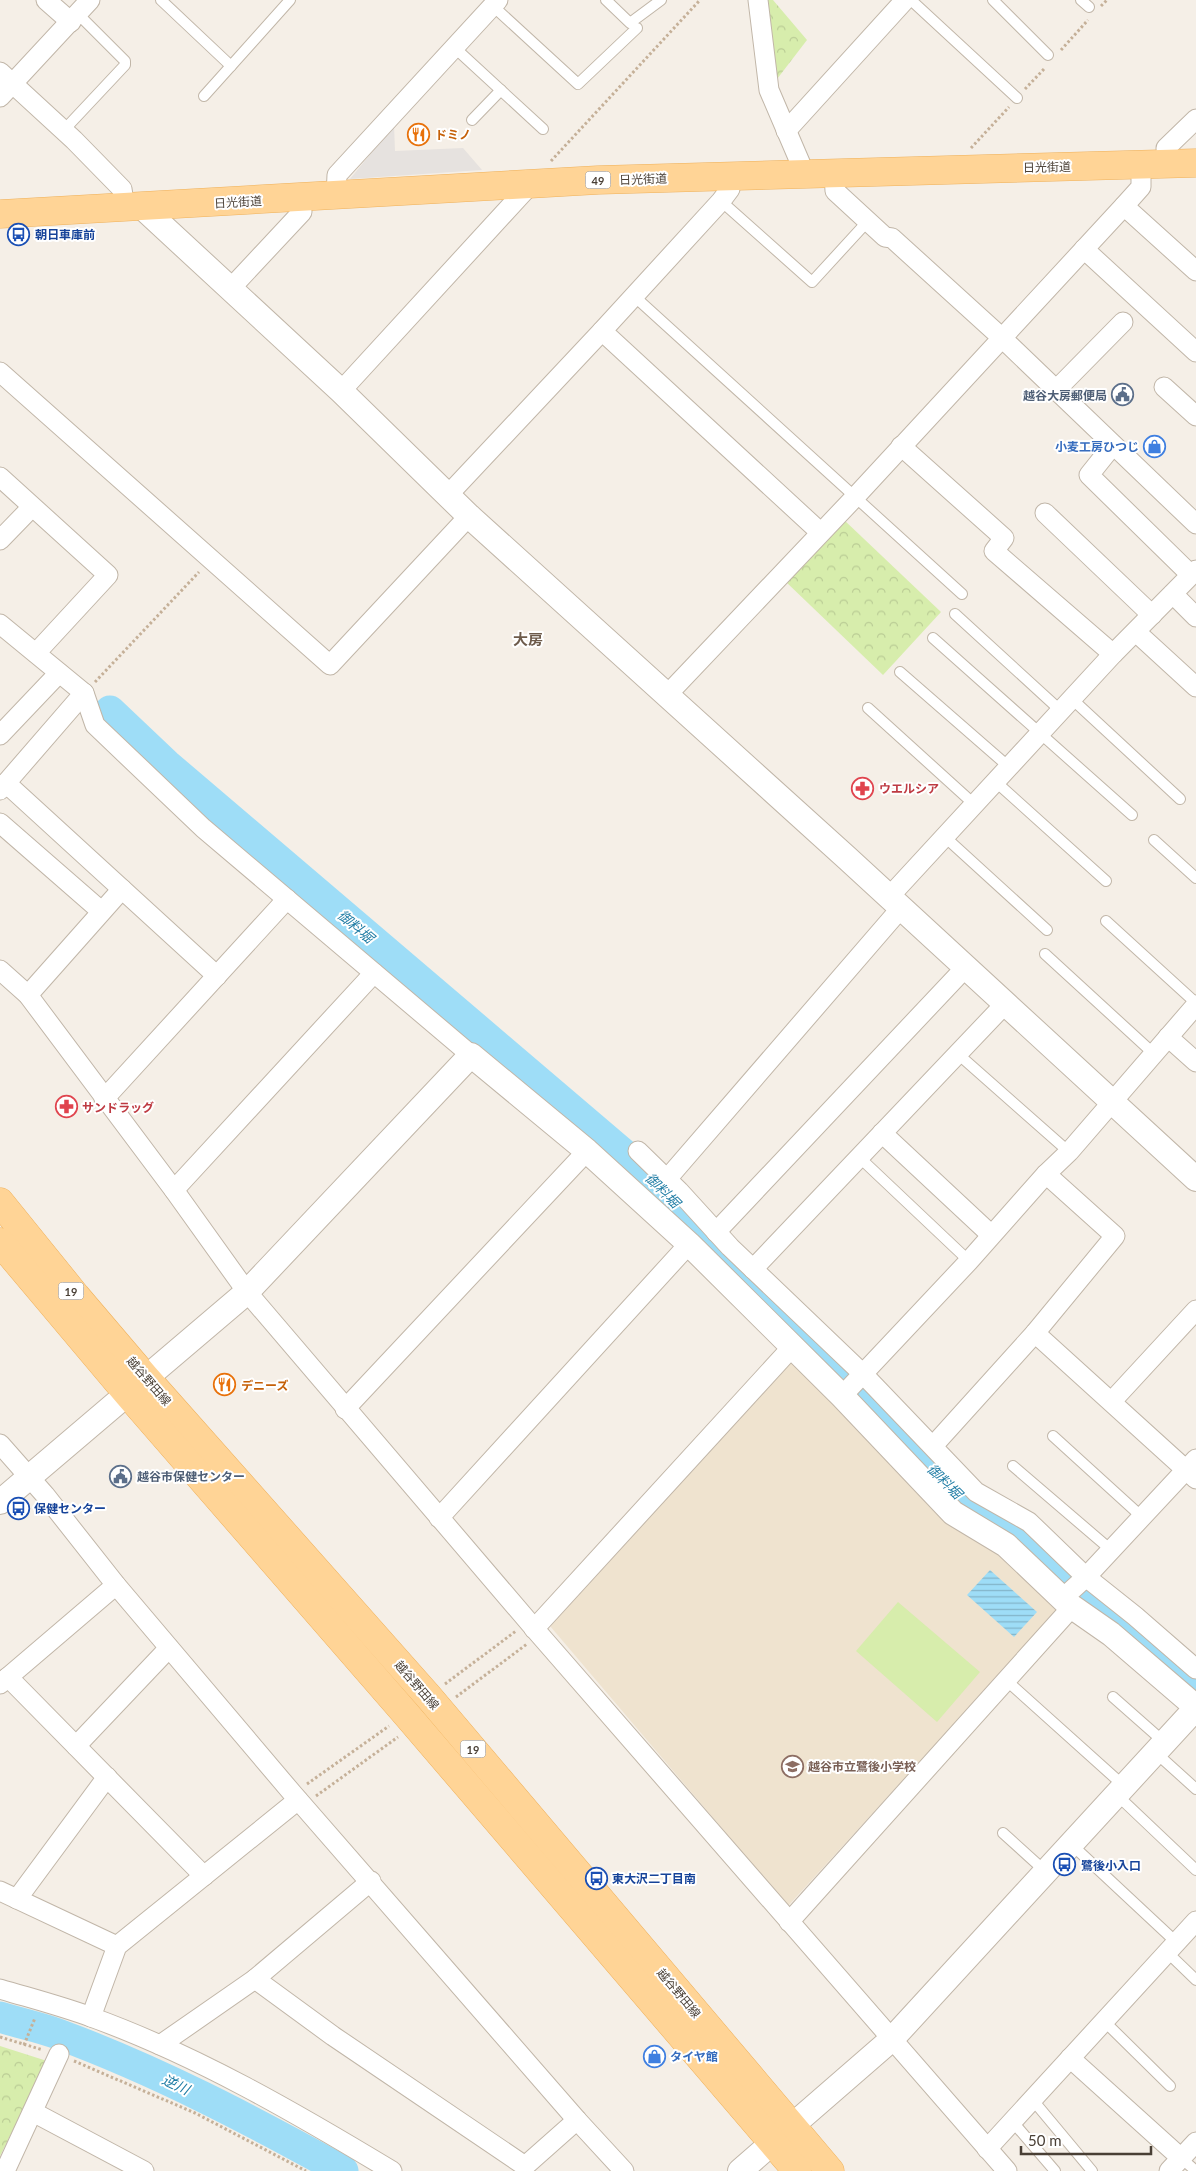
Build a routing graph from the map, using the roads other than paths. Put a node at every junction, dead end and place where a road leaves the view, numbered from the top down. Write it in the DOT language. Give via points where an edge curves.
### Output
graph roads {
  1 [pos="46,0"];
  2 [pos="162,0"];
  3 [pos="606,0"];
  4 [pos="661,0"];
  5 [pos="758,0"];
  6 [pos="905,0"];
  7 [pos="911,0"];
  8 [pos="993,0"];
  9 [pos="286,1"];
  10 [pos="496,3"];
  11 [pos="80,12"];
  12 [pos="637,28"];
  13 [pos="455,48"];
  14 [pos="1051,58"];
  15 [pos="231,66"];
  16 [pos="4,84"];
  17 [pos="501,90"];
  18 [pos="204,96"];
  19 [pos="1018,98"];
  20 [pos="1196,119"];
  21 [pos="472,120"];
  22 [pos="542,129"];
  23 [pos="64,130"];
  24 [pos="786,131"];
  25 [pos="1196,163"];
  26 [pos="1154,164"];
  27 [pos="834,173"];
  28 [pos="806,174"];
  29 [pos="530,185"];
  30 [pos="725,189"];
  31 [pos="336,196"];
  32 [pos="301,199"];
  33 [pos="1124,206"];
  34 [pos="133,207"];
  35 [pos="0,214"];
  36 [pos="867,222"];
  37 [pos="1084,249"];
  38 [pos="1196,272"];
  39 [pos="231,288"];
  40 [pos="634,296"];
  41 [pos="1123,322"];
  42 [pos="602,331"];
  43 [pos="1001,337"];
  44 [pos="1196,352"];
  45 [pos="0,372"];
  46 [pos="1164,387"];
  47 [pos="1056,390"];
  48 [pos="341,391"];
  49 [pos="1196,416"];
  50 [pos="1113,445"];
  51 [pos="900,446"];
  52 [pos="0,477"];
  53 [pos="447,496"];
  54 [pos="856,496"];
  55 [pos="32,507"];
  56 [pos="1045,513"];
  57 [pos="469,516"];
  58 [pos="1196,524"];
  59 [pos="820,532"];
  60 [pos="0,540"];
  61 [pos="1193,573"];
  62 [pos="962,594"];
  63 [pos="1172,594"];
  64 [pos="954,614"];
  65 [pos="1152,615"];
  66 [pos="1196,617"];
  67 [pos="0,624"];
  68 [pos="1136,632"];
  69 [pos="934,638"];
  70 [pos="36,654"];
  71 [pos="1113,654"];
  72 [pos="59,672"];
  73 [pos="900,672"];
  74 [pos="1196,687"];
  75 [pos="84,694"];
  76 [pos="667,695"];
  77 [pos="1066,705"];
  78 [pos="868,708"];
  79 [pos="1041,733"];
  80 [pos="0,735"];
  81 [pos="1009,767"];
  82 [pos="996,782"];
  83 [pos="3,786"];
  84 [pos="1180,799"];
  85 [pos="975,805"];
  86 [pos="1132,815"];
  87 [pos="0,823"];
  88 [pos="945,837"];
  89 [pos="1154,840"];
  90 [pos="1196,878"];
  91 [pos="1106,881"];
  92 [pos="122,889"];
  93 [pos="287,899"];
  94 [pos="895,903"];
  95 [pos="101,911"];
  96 [pos="1106,921"];
  97 [pos="1046,930"];
  98 [pos="1045,954"];
  99 [pos="965,968"];
  100 [pos="0,970"];
  101 [pos="374,973"];
  102 [pos="217,976"];
  103 [pos="28,994"];
  104 [pos="1005,1004"];
  105 [pos="1195,1009"];
  106 [pos="1168,1037"];
  107 [pos="1153,1053"];
  108 [pos="958,1054"];
  109 [pos="471,1055"];
  110 [pos="1196,1062"];
  111 [pos="104,1099"];
  112 [pos="1113,1101"];
  113 [pos="882,1133"];
  114 [pos="588,1151"];
  115 [pos="638,1151"];
  116 [pos="1069,1152"];
  117 [pos="859,1158"];
  118 [pos="1046,1174"];
  119 [pos="667,1179"];
  120 [pos="1196,1179"];
  121 [pos="174,1190"];
  122 [pos="0,1202"];
  123 [pos="987,1231"];
  124 [pos="716,1232"];
  125 [pos="0,1242"];
  126 [pos="689,1244"];
  127 [pos="969,1261"];
  128 [pos="753,1269"];
  129 [pos="247,1292"];
  130 [pos="1196,1310"];
  131 [pos="1035,1333"];
  132 [pos="793,1346"];
  133 [pos="136,1385"];
  134 [pos="852,1385"];
  135 [pos="1112,1401"];
  136 [pos="345,1409"];
  137 [pos="1053,1436"];
  138 [pos="0,1444"];
  139 [pos="933,1446"];
  140 [pos="1013,1466"];
  141 [pos="1193,1469"];
  142 [pos="29,1477"];
  143 [pos="0,1502"];
  144 [pos="1142,1517"];
  145 [pos="439,1518"];
  146 [pos="1111,1550"];
  147 [pos="116,1585"];
  148 [pos="1075,1591"];
  149 [pos="534,1628"];
  150 [pos="169,1648"];
  151 [pos="1196,1669"];
  152 [pos="4,1680"];
  153 [pos="1006,1680"];
  154 [pos="1113,1697"];
  155 [pos="1196,1707"];
  156 [pos="76,1746"];
  157 [pos="1160,1747"];
  158 [pos="107,1777"];
  159 [pos="1196,1788"];
  160 [pos="1120,1790"];
  161 [pos="298,1800"];
  162 [pos="1003,1833"];
  163 [pos="1071,1844"];
  164 [pos="1196,1870"];
  165 [pos="1046,1872"];
  166 [pos="204,1876"];
  167 [pos="371,1882"];
  168 [pos="0,1891"];
  169 [pos="17,1900"];
  170 [pos="1196,1921"];
  171 [pos="789,1922"];
  172 [pos="117,1946"];
  173 [pos="1172,1947"];
  174 [pos="255,1979"];
  175 [pos="1196,1980"];
  176 [pos="0,1988"];
  177 [pos="91,2017"];
  178 [pos="1104,2021"];
  179 [pos="892,2039"];
  180 [pos="160,2046"];
  181 [pos="59,2054"];
  182 [pos="1070,2058"];
  183 [pos="1170,2086"];
  184 [pos="1032,2099"];
  185 [pos="33,2112"];
  186 [pos="577,2120"];
  187 [pos="1012,2121"];
  188 [pos="782,2135"];
  189 [pos="1196,2142"];
  190 [pos="987,2148"];
  191 [pos="1175,2164"];
  192 [pos="5,2171"];
  193 [pos="144,2171"];
  194 [pos="392,2171"];
  195 [pos="624,2171"];
  196 [pos="740,2171"];
  197 [pos="797,2171"];
  198 [pos="830,2171"];
  199 [pos="1006,2171"];
  200 [pos="1055,2171"];
  201 [pos="1092,2171"];
  202 [pos="1196,2171"];
  1 -- 11 [label="street"];
  2 -- 15 [label="lane"];
  3 -- 4 [label="lane" via="630,22"];
  5 -- 24 [label="street" via="769,90"];
  6 -- 24 [label="street"];
  7 -- 19 [label="lane"];
  8 -- 14 [label="lane"];
  9 -- 15 [label="lane"];
  10 -- 12 [label="lane" via="578,84"];
  10 -- 13 [label="street"];
  11 -- 16 [label="street"];
  11 -- 23 [label="lane" via="125,61 125,66"];
  13 -- 17 [label="lane"];
  13 -- 31 [label="street" via="337,175"];
  15 -- 18 [label="lane"];
  16 -- 23 [label="street"];
  17 -- 21 [label="lane"];
  17 -- 22 [label="lane"];
  20 -- 26 [label="street"];
  23 -- 34 [label="street" via="122,189"];
  24 -- 28 [label="street"];
  25 -- 26 [label="main road, 日光街道 / 49"];
  26 -- 27 [label="main road, 日光街道 / 49"];
  26 -- 33 [label="street" via="1141,187"];
  27 -- 28 [label="main road, 日光街道 / 49"];
  27 -- 36 [label="street" via="835,191"];
  28 -- 30 [label="main road, 日光街道 / 49"];
  29 -- 30 [label="main road, 日光街道 / 49" via="598,180"];
  29 -- 31 [label="main road, 日光街道 / 49"];
  29 -- 48 [label="street"];
  30 -- 36 [label="lane" via="812,282"];
  30 -- 40 [label="street"];
  31 -- 32 [label="main road, 日光街道 / 49"];
  32 -- 34 [label="main road, 日光街道 / 49"];
  32 -- 39 [label="street" via="302,212"];
  33 -- 37 [label="street"];
  33 -- 38 [label="street"];
  34 -- 35 [label="main road, 日光街道 / 49"];
  34 -- 39 [label="street"];
  36 -- 43 [label="street" via="892,238"];
  37 -- 43 [label="street"];
  37 -- 44 [label="street"];
  39 -- 48 [label="street"];
  40 -- 42 [label="street"];
  40 -- 54 [label="lane"];
  41 -- 47 [label="street"];
  42 -- 53 [label="street"];
  42 -- 59 [label="street"];
  43 -- 47 [label="street"];
  43 -- 51 [label="street"];
  45 -- 57 [label="street" via="330,665"];
  46 -- 49 [label="street"];
  47 -- 50 [label="street"];
  48 -- 53 [label="street"];
  50 -- 58 [label="street"];
  50 -- 61 [label="street" via="1088,475"];
  51 -- 54 [label="street"];
  51 -- 71 [label="street" via="1004,538 994,551"];
  52 -- 55 [label="street"];
  53 -- 57 [label="street"];
  54 -- 59 [label="street"];
  54 -- 62 [label="lane"];
  55 -- 60 [label="street"];
  55 -- 70 [label="street" via="108,575"];
  56 -- 65 [label="street"];
  57 -- 76 [label="street"];
  59 -- 76 [label="street"];
  61 -- 63 [label="street"];
  63 -- 65 [label="street"];
  63 -- 66 [label="street"];
  64 -- 77 [label="lane"];
  65 -- 68 [label="street"];
  67 -- 70 [label="street"];
  68 -- 71 [label="street"];
  68 -- 74 [label="street"];
  69 -- 79 [label="lane"];
  70 -- 72 [label="street"];
  71 -- 77 [label="street"];
  72 -- 75 [label="street"];
  72 -- 80 [label="street"];
  73 -- 81 [label="lane"];
  75 -- 83 [label="street"];
  75 -- 93 [label="street" via="95,725 203,828"];
  76 -- 94 [label="street"];
  77 -- 79 [label="street"];
  77 -- 84 [label="lane"];
  78 -- 85 [label="lane"];
  79 -- 81 [label="street"];
  79 -- 86 [label="lane"];
  81 -- 82 [label="street"];
  82 -- 85 [label="street"];
  82 -- 91 [label="lane"];
  83 -- 92 [label="street"];
  85 -- 88 [label="street"];
  87 -- 95 [label="street"];
  88 -- 94 [label="street"];
  88 -- 97 [label="lane"];
  89 -- 90 [label="lane"];
  92 -- 95 [label="street"];
  92 -- 102 [label="street"];
  93 -- 101 [label="street"];
  93 -- 102 [label="street"];
  94 -- 99 [label="street"];
  94 -- 119 [label="street"];
  95 -- 103 [label="street"];
  96 -- 105 [label="lane"];
  98 -- 107 [label="lane"];
  99 -- 104 [label="street"];
  99 -- 124 [label="street"];
  100 -- 103 [label="street"];
  101 -- 109 [label="street"];
  101 -- 121 [label="street"];
  102 -- 111 [label="street"];
  103 -- 111 [label="street"];
  104 -- 108 [label="street"];
  104 -- 112 [label="street"];
  105 -- 106 [label="street"];
  106 -- 107 [label="street"];
  106 -- 110 [label="street"];
  107 -- 112 [label="street"];
  108 -- 113 [label="street"];
  108 -- 116 [label="lane"];
  109 -- 114 [label="street"];
  109 -- 129 [label="street"];
  111 -- 121 [label="street"];
  112 -- 116 [label="street"];
  112 -- 120 [label="street"];
  113 -- 117 [label="street"];
  113 -- 123 [label="street"];
  114 -- 126 [label="street"];
  114 -- 136 [label="street"];
  115 -- 119 [label="street"];
  116 -- 118 [label="street"];
  117 -- 127 [label="lane"];
  117 -- 128 [label="street"];
  118 -- 127 [label="street"];
  118 -- 131 [label="street" via="1115,1236"];
  119 -- 124 [label="street"];
  121 -- 129 [label="street"];
  122 -- 133 [label="main road, 越谷野田線 / 19" via="76,1296"];
  124 -- 128 [label="street"];
  125 -- 133 [label="main road, 越谷野田線 / 19"];
  126 -- 132 [label="street"];
  126 -- 145 [label="street"];
  127 -- 134 [label="street"];
  128 -- 134 [label="street"];
  129 -- 133 [label="street"];
  129 -- 136 [label="street"];
  130 -- 135 [label="street"];
  131 -- 135 [label="street"];
  131 -- 139 [label="street"];
  132 -- 134 [label="street"];
  132 -- 149 [label="street"];
  133 -- 142 [label="street"];
  133 -- 188 [label="main road, 越谷野田線 / 19" via="411,1719"];
  133 -- 188 [label="main road, 越谷野田線 / 19" via="433,1703"];
  134 -- 139 [label="street"];
  134 -- 148 [label="street" via="953,1513"];
  135 -- 141 [label="street"];
  136 -- 145 [label="street"];
  137 -- 144 [label="lane"];
  138 -- 142 [label="street"];
  139 -- 148 [label="street" via="976,1492 1029,1522"];
  140 -- 146 [label="lane"];
  141 -- 144 [label="street"];
  142 -- 143 [label="street"];
  142 -- 147 [label="street"];
  144 -- 146 [label="street"];
  145 -- 149 [label="street"];
  146 -- 148 [label="street"];
  147 -- 150 [label="street"];
  147 -- 152 [label="street"];
  148 -- 151 [label="street" via="1135,1616"];
  148 -- 153 [label="street"];
  148 -- 155 [label="street" via="1112,1634"];
  149 -- 171 [label="street"];
  150 -- 156 [label="street"];
  150 -- 161 [label="street"];
  152 -- 156 [label="street"];
  153 -- 160 [label="lane"];
  153 -- 171 [label="street"];
  154 -- 157 [label="lane"];
  155 -- 157 [label="street"];
  156 -- 158 [label="street"];
  157 -- 159 [label="lane"];
  157 -- 160 [label="street"];
  158 -- 166 [label="street"];
  158 -- 169 [label="street"];
  160 -- 163 [label="street"];
  160 -- 164 [label="lane"];
  161 -- 166 [label="street"];
  161 -- 167 [label="street"];
  162 -- 165 [label="lane"];
  163 -- 165 [label="street"];
  163 -- 173 [label="lane"];
  165 -- 179 [label="street"];
  166 -- 172 [label="street"];
  167 -- 174 [label="street"];
  167 -- 186 [label="street"];
  168 -- 169 [label="street"];
  169 -- 172 [label="street"];
  170 -- 173 [label="street"];
  171 -- 179 [label="street"];
  172 -- 177 [label="street"];
  173 -- 175 [label="lane"];
  173 -- 178 [label="street"];
  174 -- 180 [label="street"];
  174 -- 186 [label="street" via="525,2166"];
  176 -- 177 [label="street"];
  177 -- 180 [label="street"];
  178 -- 182 [label="street"];
  178 -- 183 [label="lane"];
  179 -- 188 [label="street"];
  179 -- 190 [label="street"];
  180 -- 194 [label="street" via="294,2112"];
  181 -- 185 [label="street"];
  182 -- 184 [label="street"];
  182 -- 191 [label="street"];
  184 -- 187 [label="street"];
  184 -- 201 [label="lane"];
  185 -- 192 [label="street"];
  185 -- 193 [label="street"];
  186 -- 195 [label="street"];
  187 -- 190 [label="street"];
  187 -- 200 [label="lane"];
  188 -- 196 [label="street"];
  188 -- 197 [label="main road, 越谷野田線 / 19"];
  188 -- 198 [label="main road, 越谷野田線 / 19"];
  189 -- 191 [label="street"];
  190 -- 199 [label="street"];
  191 -- 202 [label="lane"];
}
